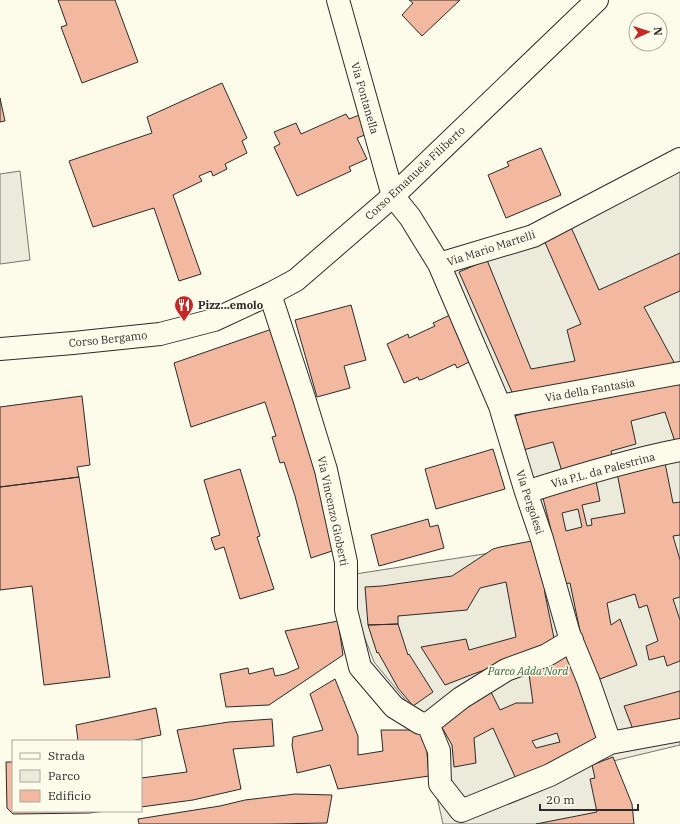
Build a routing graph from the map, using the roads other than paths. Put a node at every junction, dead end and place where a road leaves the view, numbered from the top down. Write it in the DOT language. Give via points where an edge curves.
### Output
graph roads {
  1 [pos="338,0"];
  2 [pos="597,0"];
  3 [pos="680,159"];
  4 [pos="393,196"];
  5 [pos="440,264"];
  6 [pos="270,294"];
  7 [pos="214,320"];
  8 [pos="0,349"];
  9 [pos="680,373"];
  10 [pos="500,406"];
  11 [pos="680,450"];
  12 [pos="526,492"];
  13 [pos="572,640"];
  14 [pos="428,724"];
  15 [pos="680,730"];
  16 [pos="610,743"];
  1 -- 4 [label="street, Via Fontanella"];
  2 -- 4 [label="street, Corso Emanuele Filiberto"];
  3 -- 5 [label="street, Via Mario Martelli" via="533,236"];
  4 -- 5 [label="street, Via Mario Martelli" via="410,217"];
  4 -- 6 [label="street, Corso Emanuele Filiberto" via="296,280"];
  5 -- 10 [label="street, Via Pergolesi"];
  6 -- 7 [label="street, Corso Emanuele Filiberto"];
  6 -- 14 [label="street, Via Vincenzo Gioberti" via="326,470 346,562 346,610 360,667 394,707 420,723"];
  7 -- 8 [label="street, Corso Bergamo" via="160,334"];
  9 -- 10 [label="street, Via della Fantasia"];
  10 -- 12 [label="street, Via Pergolesi"];
  11 -- 12 [label="street, Via P.L. da Palestrina"];
  12 -- 13 [label="street, Via Pergolesi"];
  13 -- 14 [label="street" via="547,655 506,670 461,698"];
  13 -- 16 [label="street, Via Pergolesi"];
  14 -- 16 [label="street" via="439,751 440,784 461,811 550,775"];
  15 -- 16 [label="street"];
}
